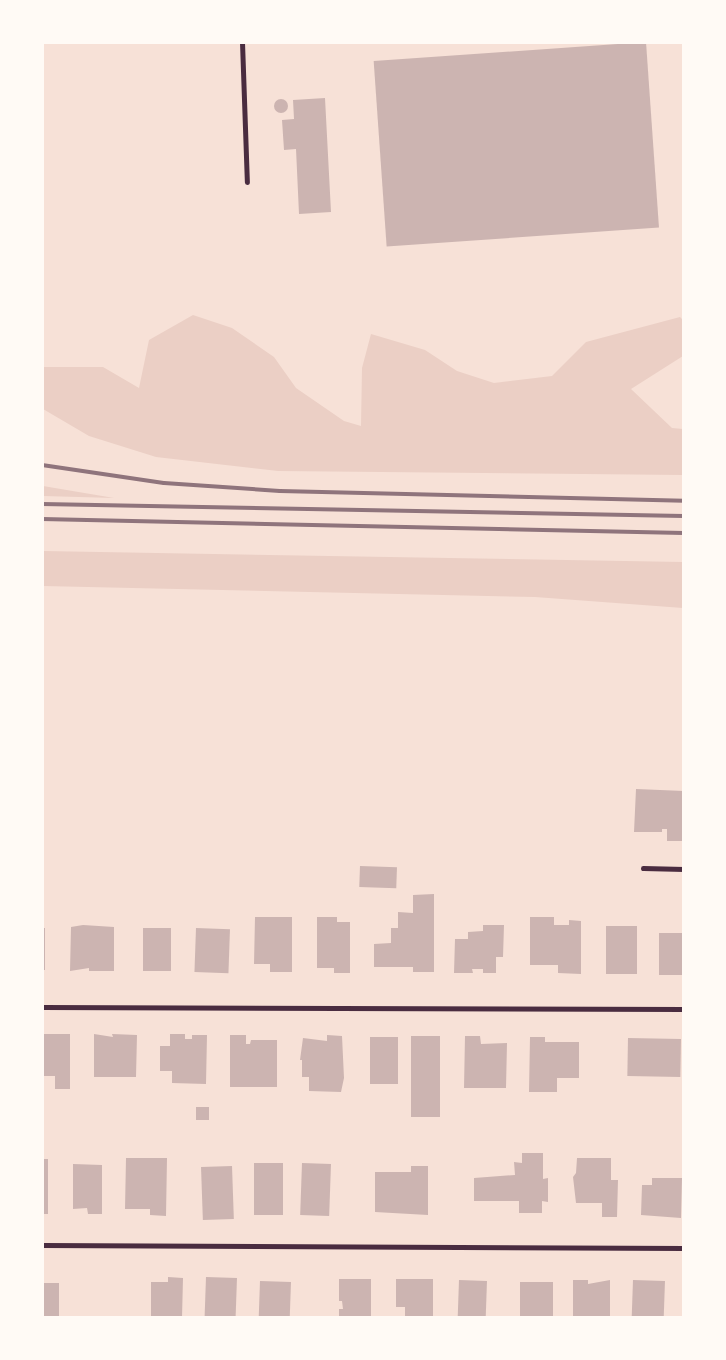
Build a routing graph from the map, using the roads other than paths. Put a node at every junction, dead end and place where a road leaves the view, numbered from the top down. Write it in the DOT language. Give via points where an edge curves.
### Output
graph roads {
  1 [pos="242,42"];
  2 [pos="247,182"];
  3 [pos="643,868"];
  4 [pos="684,869"];
  5 [pos="42,1006"];
  6 [pos="684,1010"];
  7 [pos="42,1245"];
  8 [pos="684,1248"];
  1 -- 2 [label="street"];
  3 -- 4 [label="street"];
  5 -- 6 [label="street"];
  7 -- 8 [label="street"];
}
